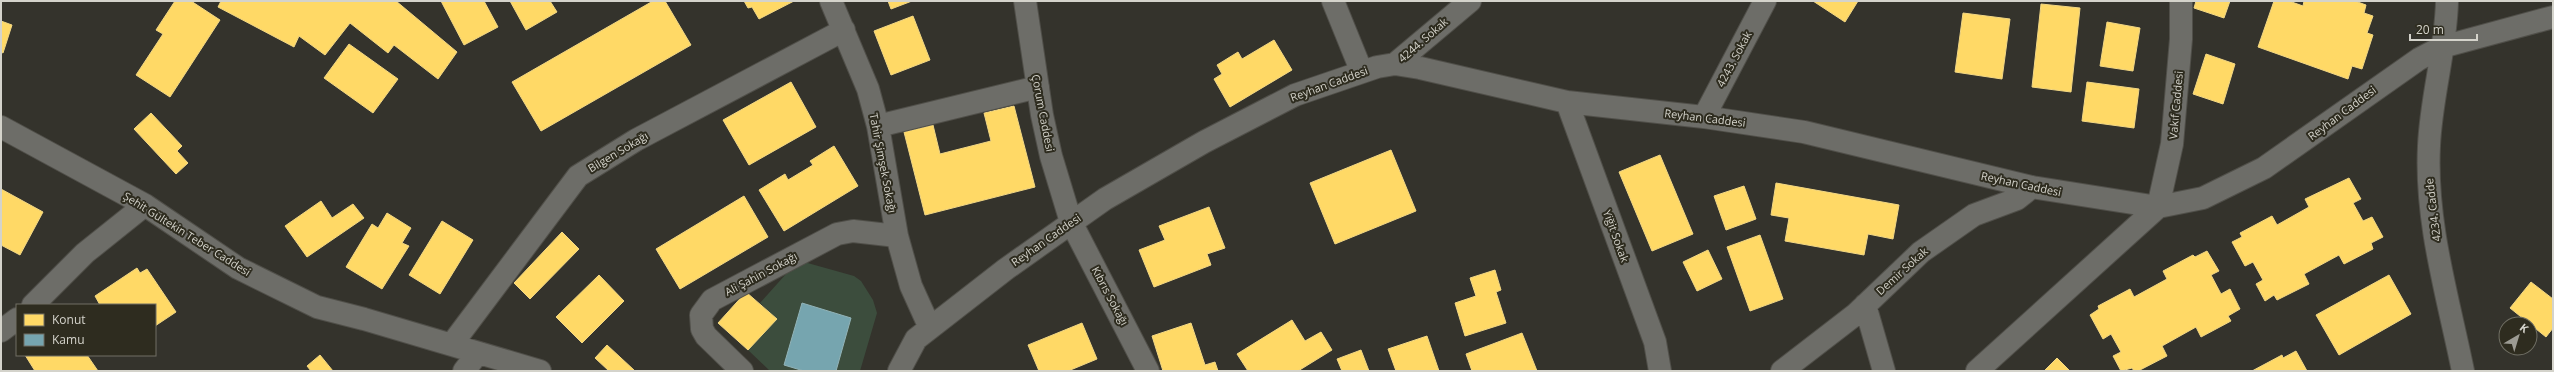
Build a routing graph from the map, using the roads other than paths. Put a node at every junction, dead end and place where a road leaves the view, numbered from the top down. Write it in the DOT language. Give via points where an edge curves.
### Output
graph roads {
  1 [pos="831,1"];
  2 [pos="1025,1"];
  3 [pos="1333,1"];
  4 [pos="1470,1"];
  5 [pos="1765,1"];
  6 [pos="2181,1"];
  7 [pos="2448,1"];
  8 [pos="2553,16"];
  9 [pos="844,30"];
  10 [pos="2442,47"];
  11 [pos="1395,64"];
  12 [pos="1361,70"];
  13 [pos="1038,87"];
  14 [pos="1567,102"];
  15 [pos="1704,117"];
  16 [pos="878,126"];
  17 [pos="1,127"];
  18 [pos="2032,187"];
  19 [pos="145,205"];
  20 [pos="2158,208"];
  21 [pos="1071,222"];
  22 [pos="897,236"];
  23 [pos="35,304"];
  24 [pos="1865,305"];
  25 [pos="16,320"];
  26 [pos="930,328"];
  27 [pos="1,331"];
  28 [pos="452,344"];
  29 [pos="478,353"];
  30 [pos="464,371"];
  31 [pos="540,371"];
  32 [pos="742,371"];
  33 [pos="899,371"];
  34 [pos="1148,371"];
  35 [pos="1660,371"];
  36 [pos="1782,371"];
  37 [pos="1884,371"];
  38 [pos="1978,371"];
  39 [pos="2463,371"];
  1 -- 9 [label="street, Tahir Şimşek Sokağı"];
  2 -- 13 [label="street, Çorum Caddesi"];
  3 -- 12 [label="street"];
  4 -- 11 [label="street, 4244. Sokak"];
  5 -- 15 [label="street, 4243. Sokak"];
  6 -- 20 [label="street, Vakıf Caddesi" via="2181,39 2172,144"];
  7 -- 10 [label="street, 4234. Cadde"];
  8 -- 10 [label="street, Reyhan Caddesi"];
  9 -- 16 [label="street, Tahir Şimşek Sokağı" via="868,88"];
  9 -- 28 [label="street, Bilgen Sokağı" via="636,140 578,176"];
  10 -- 20 [label="street, Reyhan Caddesi" via="2389,78 2294,149 2264,168 2203,198"];
  10 -- 39 [label="street, 4234. Cadde" via="2429,146 2430,201"];
  11 -- 12 [label="street, Reyhan Caddesi"];
  11 -- 14 [label="street, Reyhan Caddesi"];
  12 -- 21 [label="street, Reyhan Caddesi" via="1295,95 1256,114 1105,199"];
  13 -- 16 [label="street"];
  13 -- 21 [label="street, Çorum Caddesi" via="1051,156"];
  14 -- 15 [label="street, Reyhan Caddesi"];
  14 -- 35 [label="street, Yiğit Sokak" via="1655,342"];
  15 -- 18 [label="street, Reyhan Caddesi" via="1839,140"];
  16 -- 22 [label="street, Tahir Şimşek Sokağı"];
  17 -- 19 [label="street, Şehit Gültekin Teber Caddesi"];
  18 -- 20 [label="street, Reyhan Caddesi"];
  18 -- 24 [label="street, Demir Sokak" via="2017,199 1974,215 1933,244"];
  19 -- 23 [label="street" via="86,253"];
  19 -- 28 [label="street, Şehit Gültekin Teber Caddesi" via="238,268 317,307"];
  20 -- 38 [label="street"];
  21 -- 26 [label="street, Reyhan Caddesi"];
  21 -- 34 [label="street, Kıbrıs Sokağı"];
  22 -- 26 [label="street, Tahir Şimşek Sokağı" via="912,286"];
  22 -- 32 [label="street, Ali Şahin Sokağı" via="853,231 837,234 712,300 701,315 702,329"];
  24 -- 36 [label="street, Demir Sokak"];
  24 -- 37 [label="street"];
  25 -- 27 [label="street"];
  26 -- 33 [label="street, Reyhan Caddesi" via="916,339"];
  28 -- 29 [label="street, Şehit Gültekin Teber Caddesi"];
  29 -- 30 [label="street"];
  29 -- 31 [label="street, Şehit Gültekin Teber Caddesi"];
}
